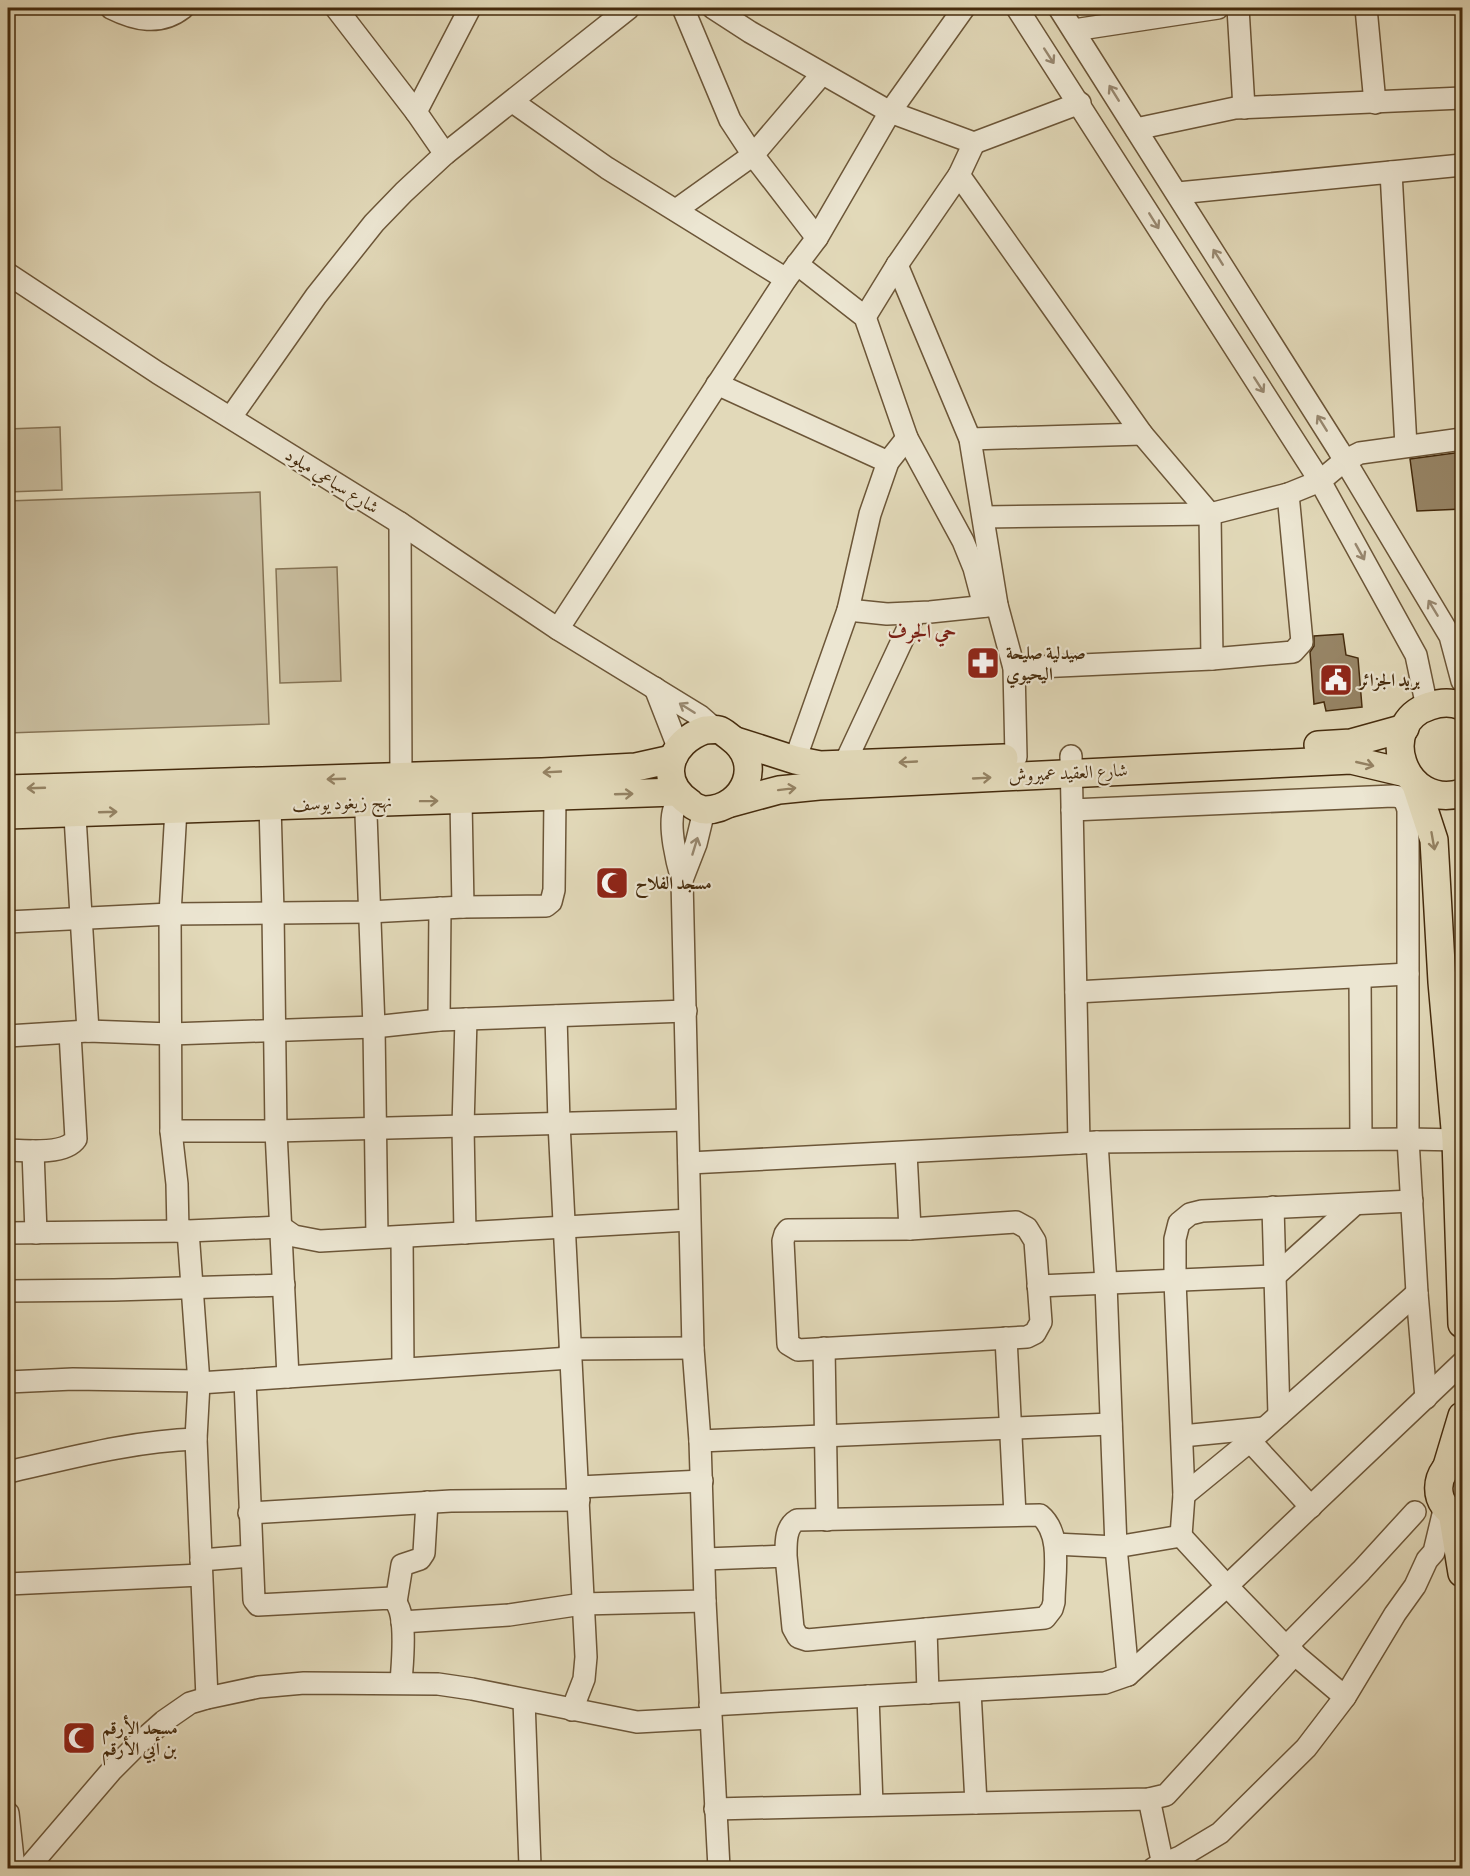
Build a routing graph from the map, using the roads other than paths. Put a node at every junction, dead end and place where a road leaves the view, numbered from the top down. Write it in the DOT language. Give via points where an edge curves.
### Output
graph roads {
  1 [pos="111,8"];
  2 [pos="183,8"];
  3 [pos="336,8"];
  4 [pos="470,8"];
  5 [pos="629,8"];
  6 [pos="683,8"];
  7 [pos="712,8"];
  8 [pos="964,8"];
  9 [pos="1017,8"];
  10 [pos="1059,8"];
  11 [pos="1218,8"];
  12 [pos="1238,8"];
  13 [pos="1366,8"];
  14 [pos="1074,30"];
  15 [pos="822,74"];
  16 [pos="1462,98"];
  17 [pos="513,102"];
  18 [pos="1080,103"];
  19 [pos="1375,103"];
  20 [pos="1244,108"];
  21 [pos="416,112"];
  22 [pos="890,112"];
  23 [pos="1137,129"];
  24 [pos="974,143"];
  25 [pos="445,154"];
  26 [pos="753,156"];
  27 [pos="1462,165"];
  28 [pos="1391,172"];
  29 [pos="960,175"];
  30 [pos="1178,193"];
  31 [pos="676,210"];
  32 [pos="817,238"];
  33 [pos="897,265"];
  34 [pos="791,272"];
  35 [pos="8,274"];
  36 [pos="865,317"];
  37 [pos="717,384"];
  38 [pos="231,417"];
  39 [pos="1142,434"];
  40 [pos="907,438"];
  41 [pos="970,439"];
  42 [pos="1462,439"];
  43 [pos="1406,446"];
  44 [pos="1344,461"];
  45 [pos="888,462"];
  46 [pos="1320,481"];
  47 [pos="1288,494"];
  48 [pos="1210,514"];
  49 [pos="984,517"];
  50 [pos="400,523"];
  51 [pos="990,606"];
  52 [pos="848,610"];
  53 [pos="915,613"];
  54 [pos="558,630"];
  55 [pos="1212,659"];
  56 [pos="1014,668"];
  57 [pos="1462,681"];
  58 [pos="655,688"];
  59 [pos="1462,706"];
  60 [pos="1427,707"];
  61 [pos="1405,728"];
  62 [pos="726,736"];
  63 [pos="675,753"];
  64 [pos="1016,757"];
  65 [pos="795,760"];
  66 [pos="1071,764"];
  67 [pos="844,765"];
  68 [pos="401,777"];
  69 [pos="1411,779"];
  70 [pos="8,789"];
  71 [pos="366,790"];
  72 [pos="1462,793"];
  73 [pos="555,797"];
  74 [pos="74,800"];
  75 [pos="687,800"];
  76 [pos="461,801"];
  77 [pos="731,803"];
  78 [pos="270,805"];
  79 [pos="176,809"];
  80 [pos="1072,810"];
  81 [pos="8,815"];
  82 [pos="682,880"];
  83 [pos="463,907"];
  84 [pos="440,909"];
  85 [pos="273,912"];
  86 [pos="369,912"];
  87 [pos="170,914"];
  88 [pos="82,918"];
  89 [pos="8,922"];
  90 [pos="1408,974"];
  91 [pos="1360,977"];
  92 [pos="1076,992"];
  93 [pos="686,1011"];
  94 [pos="556,1016"];
  95 [pos="466,1019"];
  96 [pos="439,1020"];
  97 [pos="374,1027"];
  98 [pos="274,1030"];
  99 [pos="79,1032"];
  100 [pos="171,1034"];
  101 [pos="8,1036"];
  102 [pos="687,1120"];
  103 [pos="559,1123"];
  104 [pos="375,1127"];
  105 [pos="463,1127"];
  106 [pos="171,1131"];
  107 [pos="276,1131"];
  108 [pos="1361,1139"];
  109 [pos="1408,1139"];
  110 [pos="1459,1140"];
  111 [pos="1088,1143"];
  112 [pos="8,1150"];
  113 [pos="33,1151"];
  114 [pos="906,1153"];
  115 [pos="689,1163"];
  116 [pos="1412,1201"];
  117 [pos="1354,1205"];
  118 [pos="1273,1207"];
  119 [pos="689,1220"];
  120 [pos="281,1227"];
  121 [pos="564,1228"];
  122 [pos="910,1229"];
  123 [pos="183,1231"];
  124 [pos="8,1233"];
  125 [pos="36,1233"];
  126 [pos="465,1233"];
  127 [pos="377,1237"];
  128 [pos="402,1237"];
  129 [pos="1275,1276"];
  130 [pos="1175,1281"];
  131 [pos="1106,1284"];
  132 [pos="284,1285"];
  133 [pos="1038,1286"];
  134 [pos="192,1288"];
  135 [pos="8,1290"];
  136 [pos="1417,1293"];
  137 [pos="1462,1324"];
  138 [pos="1006,1338"];
  139 [pos="693,1348"];
  140 [pos="824,1348"];
  141 [pos="570,1353"];
  142 [pos="1462,1363"];
  143 [pos="403,1368"];
  144 [pos="288,1377"];
  145 [pos="245,1380"];
  146 [pos="8,1382"];
  147 [pos="199,1382"];
  148 [pos="1426,1398"];
  149 [pos="1462,1416"];
  150 [pos="1111,1424"];
  151 [pos="1264,1428"];
  152 [pos="1010,1429"];
  153 [pos="827,1436"];
  154 [pos="1182,1436"];
  155 [pos="196,1439"];
  156 [pos="700,1441"];
  157 [pos="1455,1461"];
  158 [pos="8,1472"];
  159 [pos="702,1481"];
  160 [pos="579,1493"];
  161 [pos="1184,1495"];
  162 [pos="427,1502"];
  163 [pos="1311,1507"];
  164 [pos="1415,1512"];
  165 [pos="1453,1512"];
  166 [pos="249,1513"];
  167 [pos="1015,1515"];
  168 [pos="827,1520"];
  169 [pos="1181,1536"];
  170 [pos="1055,1544"];
  171 [pos="1116,1547"];
  172 [pos="251,1556"];
  173 [pos="786,1556"];
  174 [pos="705,1559"];
  175 [pos="201,1568"];
  176 [pos="1462,1573"];
  177 [pos="8,1584"];
  178 [pos="1227,1586"];
  179 [pos="705,1601"];
  180 [pos="582,1604"];
  181 [pos="399,1612"];
  182 [pos="926,1629"];
  183 [pos="1291,1651"];
  184 [pos="1128,1675"];
  185 [pos="401,1683"];
  186 [pos="970,1691"];
  187 [pos="928,1693"];
  188 [pos="868,1696"];
  189 [pos="1345,1697"];
  190 [pos="207,1698"];
  191 [pos="524,1700"];
  192 [pos="572,1710"];
  193 [pos="710,1712"];
  194 [pos="1149,1799"];
  195 [pos="976,1803"];
  196 [pos="872,1805"];
  197 [pos="715,1809"];
  198 [pos="8,1813"];
  199 [pos="530,1866"];
  200 [pos="1158,1867"];
  201 [pos="14,1869"];
  202 [pos="28,1869"];
  203 [pos="719,1869"];
  1 -- 2 [label="street" via="149,20 164,18"];
  3 -- 21 [label="street"];
  4 -- 21 [label="street"];
  5 -- 17 [label="street"];
  6 -- 26 [label="street" via="730,120"];
  7 -- 15 [label="street"];
  8 -- 22 [label="street"];
  9 -- 18 [label="street, one-way"];
  10 -- 14 [label="street"];
  11 -- 14 [label="street"];
  12 -- 20 [label="street"];
  13 -- 19 [label="street"];
  23 -- 14 [label="street, one-way"];
  15 -- 22 [label="street"];
  15 -- 26 [label="street"];
  16 -- 19 [label="street"];
  17 -- 25 [label="street"];
  17 -- 31 [label="street" via="607,168"];
  18 -- 24 [label="street"];
  18 -- 46 [label="street, one-way"];
  19 -- 20 [label="street"];
  20 -- 23 [label="street"];
  21 -- 25 [label="street"];
  22 -- 24 [label="street"];
  22 -- 32 [label="street"];
  23 -- 30 [label="street"];
  24 -- 29 [label="street"];
  25 -- 38 [label="street" via="374,223 316,296"];
  26 -- 31 [label="street"];
  26 -- 32 [label="street"];
  27 -- 28 [label="street"];
  28 -- 30 [label="street"];
  28 -- 43 [label="street"];
  29 -- 33 [label="street"];
  29 -- 39 [label="street"];
  44 -- 30 [label="street, one-way"];
  31 -- 34 [label="street"];
  32 -- 34 [label="street"];
  33 -- 36 [label="street"];
  33 -- 41 [label="street"];
  34 -- 36 [label="street"];
  34 -- 37 [label="street"];
  35 -- 38 [label="street, شارع سباعي ميلود"];
  36 -- 40 [label="street"];
  37 -- 45 [label="street"];
  37 -- 54 [label="street"];
  38 -- 50 [label="street, شارع سباعي ميلود"];
  39 -- 41 [label="street"];
  39 -- 48 [label="street"];
  40 -- 45 [label="street"];
  40 -- 51 [label="street" via="963,541"];
  41 -- 49 [label="street"];
  42 -- 43 [label="street"];
  43 -- 44 [label="street" via="1360,453"];
  44 -- 46 [label="street"];
  57 -- 44 [label="street, one-way" via="1450,636"];
  45 -- 52 [label="street" via="870,514"];
  46 -- 47 [label="street"];
  46 -- 60 [label="street, one-way" via="1416,655"];
  47 -- 48 [label="street"];
  47 -- 55 [label="street" via="1302,642 1286,654"];
  48 -- 49 [label="street"];
  48 -- 55 [label="street"];
  49 -- 51 [label="street"];
  50 -- 54 [label="street, شارع سباعي ميلود"];
  50 -- 68 [label="street"];
  51 -- 53 [label="street"];
  51 -- 56 [label="street"];
  52 -- 53 [label="street"];
  52 -- 65 [label="street"];
  53 -- 67 [label="street"];
  54 -- 58 [label="street, شارع سباعي ميلود"];
  55 -- 56 [label="street"];
  56 -- 64 [label="street"];
  62 -- 58 [label="street, شارع سباعي ميلود, one-way"];
  58 -- 63 [label="street"];
  59 -- 60 [label="main road" via="1441,703"];
  60 -- 61 [label="main road" via="1414,715"];
  61 -- 66 [label="main road, شارع العقيد عميروش" via="1351,743"];
  61 -- 69 [label="main road" via="1401,758"];
  62 -- 63 [label="main road" via="695,734"];
  62 -- 65 [label="main road, شارع العقيد عميروش"];
  62 -- 77 [label="main road" via="743,751 748,773 745,785"];
  63 -- 68 [label="main road, نهج زيغود يوسف, one-way" via="636,767"];
  63 -- 75 [label="main road" via="671,777"];
  64 -- 66 [label="main road, شارع العقيد عميروش"];
  64 -- 67 [label="main road, شارع العقيد عميروش, one-way"];
  65 -- 67 [label="main road, شارع العقيد عميروش"];
  66 -- 69 [label="main road, شارع العقيد عميروش, one-way" via="1351,760"];
  77 -- 66 [label="main road, شارع العقيد عميروش, one-way" via="779,790"];
  66 -- 80 [label="street"];
  68 -- 71 [label="main road, نهج زيغود يوسف"];
  69 -- 72 [label="main road, شارع العقيد عميروش" via="1430,793"];
  69 -- 110 [label="main road, one-way" via="1434,840 1442,982"];
  74 -- 70 [label="main road, نهج زيغود يوسف, one-way"];
  71 -- 74 [label="main road, نهج زيغود يوسف, one-way"];
  71 -- 76 [label="main road, نهج زيغود يوسف, one-way"];
  71 -- 78 [label="main road, نهج زيغود يوسف"];
  71 -- 86 [label="street"];
  73 -- 75 [label="main road, نهج زيغود يوسف, one-way"];
  73 -- 76 [label="main road, نهج زيغود يوسف"];
  73 -- 83 [label="street" via="554,890 549,904 538,908"];
  74 -- 79 [label="main road, نهج زيغود يوسف, one-way"];
  74 -- 81 [label="main road, نهج زيغود يوسف"];
  74 -- 88 [label="street"];
  75 -- 77 [label="main road" via="718,808"];
  82 -- 75 [label="street, one-way" via="696,844"];
  75 -- 82 [label="street" via="673,811 676,858"];
  76 -- 83 [label="street"];
  78 -- 79 [label="main road, نهج زيغود يوسف"];
  78 -- 85 [label="street"];
  79 -- 87 [label="street"];
  80 -- 90 [label="street" via="1401,797 1408,810"];
  80 -- 92 [label="street"];
  82 -- 93 [label="street"];
  83 -- 84 [label="street"];
  84 -- 86 [label="street"];
  84 -- 96 [label="street"];
  85 -- 86 [label="street"];
  85 -- 87 [label="street"];
  85 -- 98 [label="street"];
  86 -- 97 [label="street"];
  87 -- 88 [label="street"];
  87 -- 100 [label="street"];
  88 -- 89 [label="street"];
  88 -- 99 [label="street"];
  90 -- 91 [label="street"];
  90 -- 109 [label="street"];
  91 -- 92 [label="street"];
  91 -- 108 [label="street"];
  92 -- 111 [label="street"];
  93 -- 94 [label="street"];
  93 -- 102 [label="street"];
  94 -- 95 [label="street"];
  94 -- 103 [label="street"];
  95 -- 96 [label="street"];
  95 -- 105 [label="street"];
  96 -- 97 [label="street"];
  97 -- 98 [label="street"];
  97 -- 104 [label="street"];
  98 -- 100 [label="street"];
  98 -- 107 [label="street"];
  99 -- 100 [label="street"];
  99 -- 101 [label="street"];
  99 -- 113 [label="street" via="76,1139 66,1148"];
  100 -- 106 [label="street"];
  102 -- 103 [label="street"];
  102 -- 115 [label="street"];
  103 -- 105 [label="street"];
  103 -- 121 [label="street"];
  104 -- 105 [label="street"];
  104 -- 107 [label="street"];
  104 -- 127 [label="street"];
  105 -- 126 [label="street"];
  106 -- 107 [label="street"];
  106 -- 123 [label="street"];
  107 -- 120 [label="street"];
  108 -- 109 [label="street"];
  108 -- 111 [label="street"];
  109 -- 110 [label="street"];
  109 -- 116 [label="street"];
  110 -- 137 [label="main road"];
  111 -- 114 [label="street"];
  111 -- 131 [label="street"];
  112 -- 113 [label="street"];
  113 -- 125 [label="street"];
  114 -- 115 [label="street"];
  114 -- 122 [label="street"];
  115 -- 119 [label="street"];
  116 -- 117 [label="street"];
  116 -- 136 [label="street"];
  117 -- 118 [label="street"];
  117 -- 129 [label="street"];
  118 -- 129 [label="street"];
  118 -- 130 [label="street" via="1190,1214 1179,1223 1175,1239"];
  119 -- 121 [label="street"];
  119 -- 139 [label="street"];
  120 -- 123 [label="street"];
  120 -- 127 [label="street" via="294,1236 320,1241"];
  120 -- 132 [label="street"];
  121 -- 126 [label="street"];
  121 -- 141 [label="street"];
  122 -- 133 [label="street" via="1022,1224 1035,1241"];
  122 -- 140 [label="street" via="793,1229 784,1234 788,1344 798,1350"];
  123 -- 125 [label="street"];
  123 -- 134 [label="street"];
  124 -- 125 [label="street"];
  126 -- 128 [label="street"];
  127 -- 128 [label="street"];
  128 -- 143 [label="street"];
  129 -- 130 [label="street"];
  129 -- 151 [label="street"];
  130 -- 131 [label="street"];
  130 -- 154 [label="street"];
  131 -- 133 [label="street"];
  131 -- 150 [label="street"];
  132 -- 134 [label="street"];
  132 -- 144 [label="street"];
  133 -- 138 [label="street" via="1038,1329 1027,1337"];
  134 -- 135 [label="street"];
  134 -- 147 [label="street"];
  136 -- 148 [label="street"];
  136 -- 151 [label="street"];
  138 -- 140 [label="street"];
  138 -- 152 [label="street"];
  139 -- 141 [label="street"];
  139 -- 156 [label="street"];
  140 -- 153 [label="street"];
  141 -- 143 [label="street"];
  141 -- 160 [label="street"];
  142 -- 148 [label="street"];
  143 -- 144 [label="street"];
  144 -- 145 [label="street"];
  145 -- 147 [label="street"];
  145 -- 166 [label="street"];
  146 -- 147 [label="street"];
  147 -- 155 [label="street"];
  148 -- 163 [label="street"];
  149 -- 157 [label="main road"];
  150 -- 152 [label="street"];
  150 -- 171 [label="street"];
  151 -- 154 [label="street"];
  151 -- 161 [label="street"];
  151 -- 163 [label="street"];
  152 -- 153 [label="street"];
  152 -- 167 [label="street"];
  153 -- 156 [label="street"];
  153 -- 168 [label="street"];
  154 -- 161 [label="street"];
  155 -- 158 [label="street" via="122,1446"];
  155 -- 175 [label="street"];
  156 -- 159 [label="street"];
  157 -- 165 [label="main road" via="1442,1473 1438,1490"];
  159 -- 160 [label="street"];
  159 -- 174 [label="street"];
  160 -- 162 [label="street"];
  160 -- 180 [label="street"];
  161 -- 169 [label="street"];
  162 -- 166 [label="street"];
  162 -- 181 [label="street" via="424,1553 400,1569"];
  163 -- 178 [label="street"];
  164 -- 183 [label="street"];
  165 -- 176 [label="main road"];
  165 -- 189 [label="street" via="1415,1586"];
  166 -- 172 [label="street"];
  167 -- 168 [label="street"];
  167 -- 170 [label="street" via="1040,1515 1048,1521"];
  168 -- 173 [label="street" via="792,1523"];
  169 -- 171 [label="street"];
  169 -- 178 [label="street"];
  170 -- 171 [label="street"];
  170 -- 182 [label="street" via="1054,1602 1045,1618"];
  171 -- 184 [label="street"];
  172 -- 175 [label="street"];
  172 -- 181 [label="street" via="252,1591 258,1605 392,1598"];
  173 -- 174 [label="street"];
  173 -- 182 [label="street" via="793,1629 798,1637 807,1640"];
  174 -- 179 [label="street"];
  175 -- 177 [label="street"];
  175 -- 190 [label="street"];
  178 -- 183 [label="street"];
  178 -- 184 [label="street"];
  179 -- 180 [label="street"];
  179 -- 193 [label="street"];
  180 -- 181 [label="street" via="509,1615"];
  180 -- 192 [label="street" via="584,1678"];
  181 -- 185 [label="street"];
  182 -- 187 [label="street"];
  183 -- 189 [label="street"];
  183 -- 194 [label="street" via="1166,1795"];
  184 -- 186 [label="street" via="1105,1683"];
  185 -- 190 [label="street" via="304,1683"];
  185 -- 191 [label="street" via="438,1684"];
  186 -- 187 [label="street"];
  186 -- 195 [label="street"];
  187 -- 188 [label="street"];
  188 -- 193 [label="street"];
  188 -- 196 [label="street"];
  189 -- 200 [label="street" via="1306,1748 1220,1833"];
  190 -- 202 [label="street" via="164,1720 138,1744"];
  191 -- 192 [label="street"];
  191 -- 199 [label="street"];
  192 -- 193 [label="street" via="645,1722"];
  193 -- 197 [label="street"];
  194 -- 195 [label="street"];
  194 -- 200 [label="street"];
  195 -- 196 [label="street"];
  196 -- 197 [label="street"];
  197 -- 203 [label="street"];
  198 -- 201 [label="street"];
}
